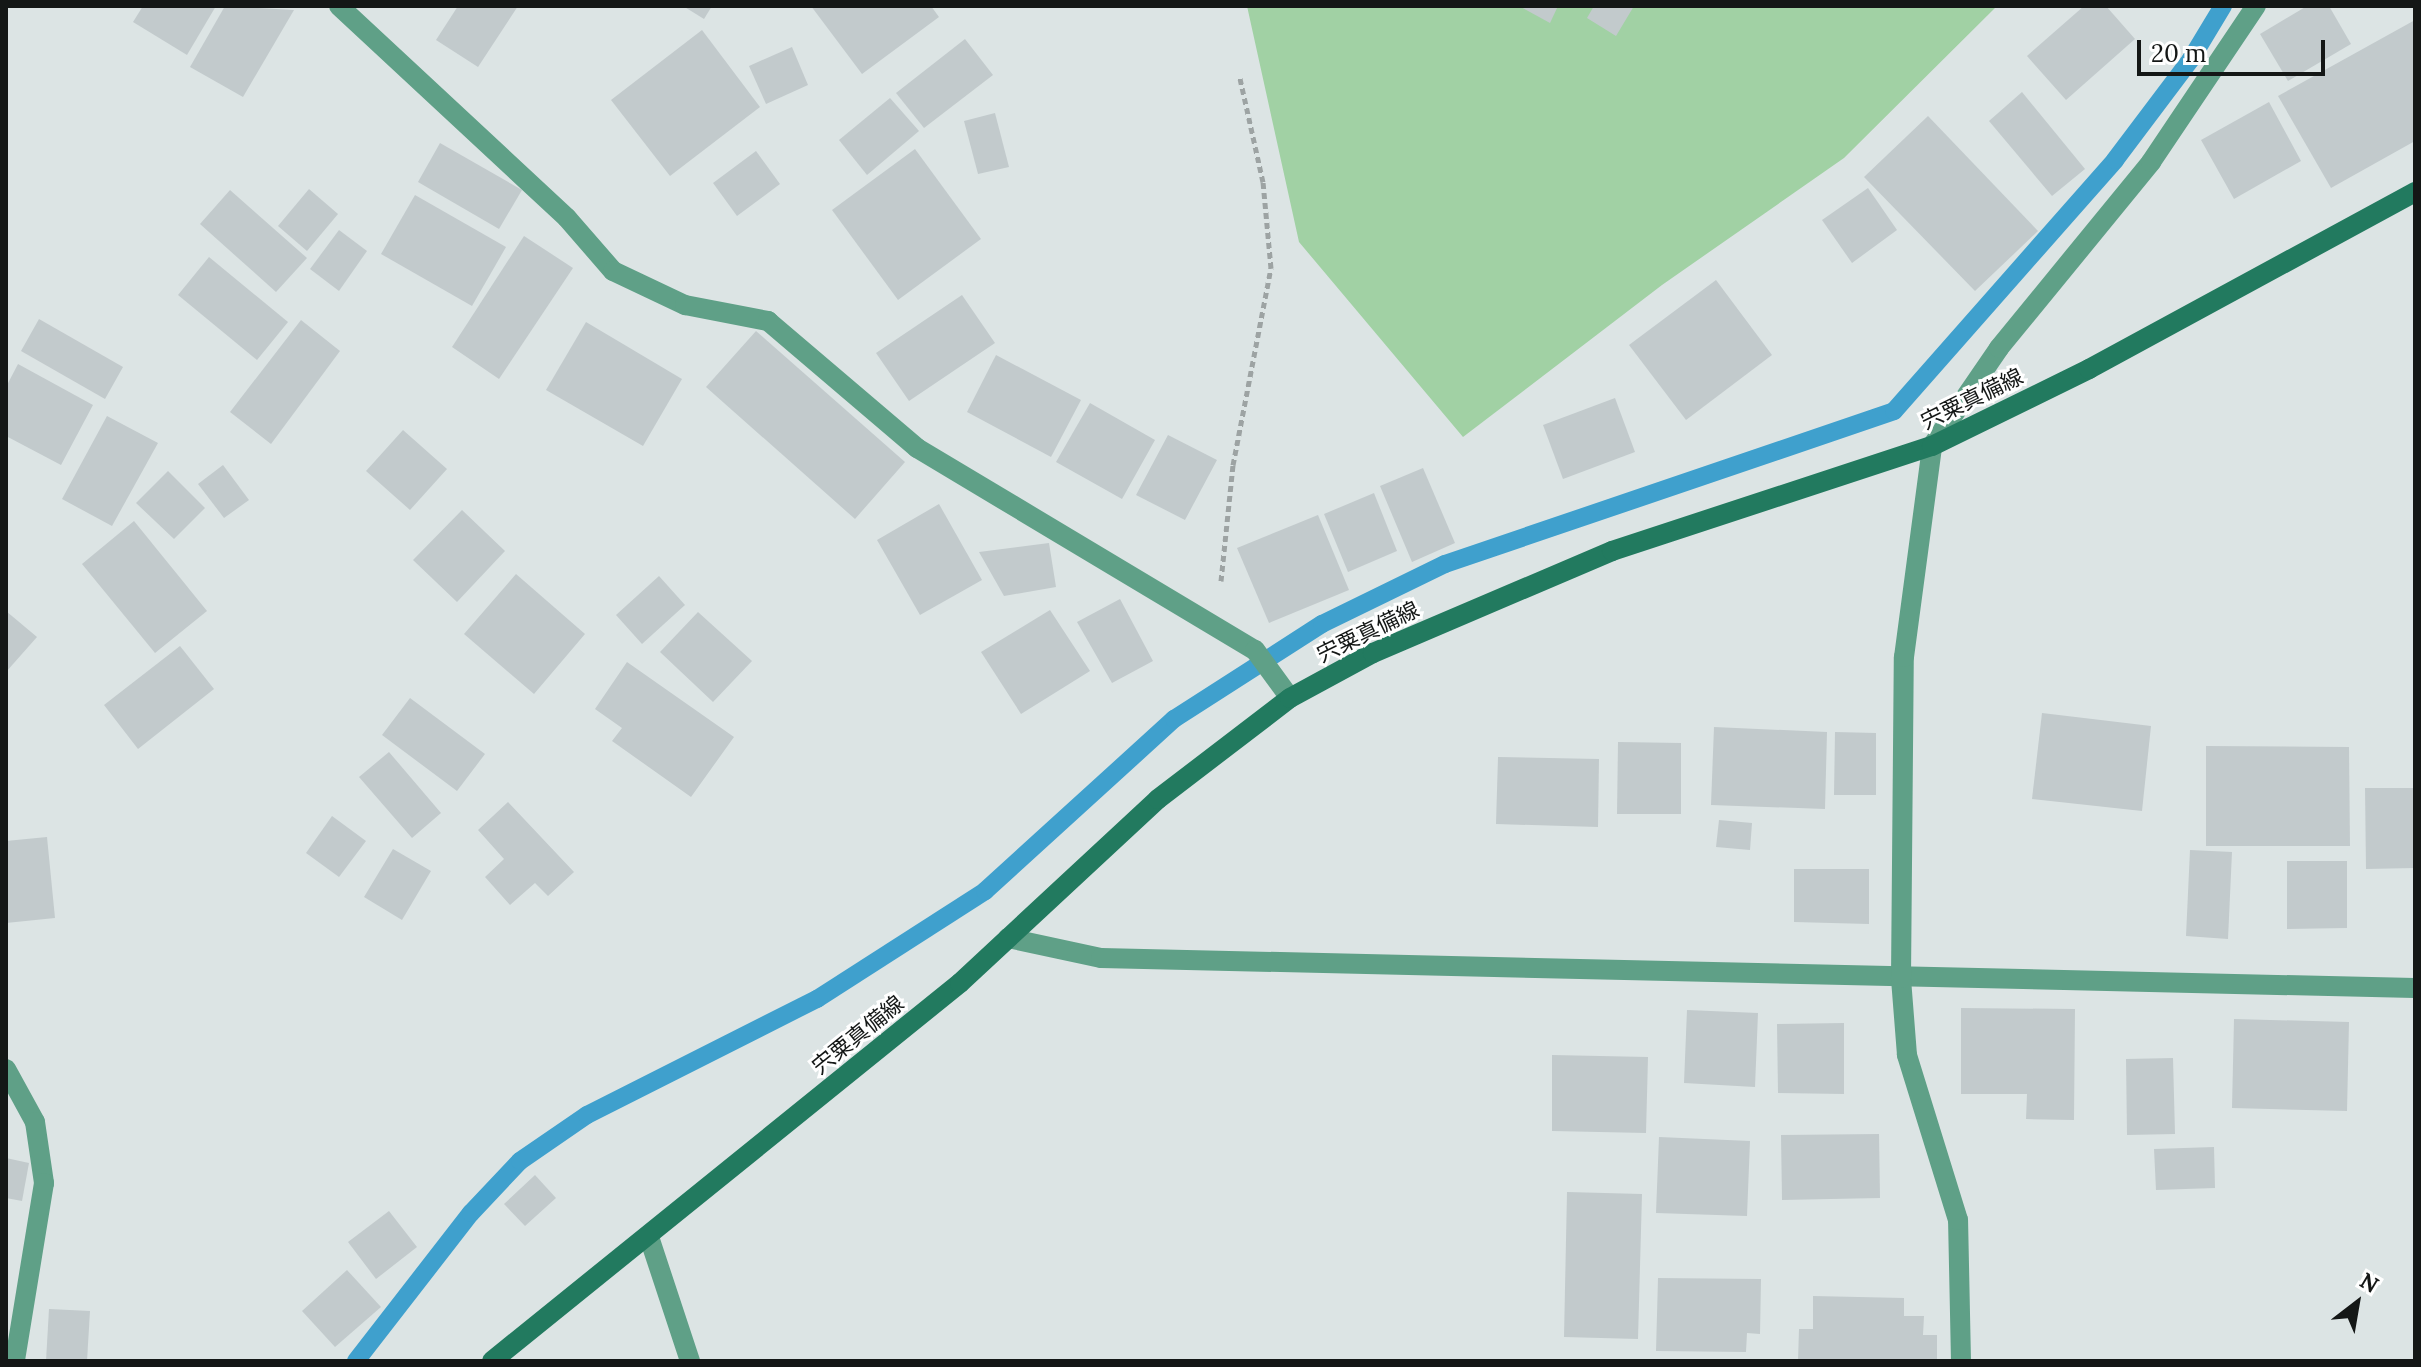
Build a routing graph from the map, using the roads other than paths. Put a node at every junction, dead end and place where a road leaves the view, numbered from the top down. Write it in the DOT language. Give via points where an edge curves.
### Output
graph roads {
  1 [pos="339,6"];
  2 [pos="2256,6"];
  3 [pos="2415,192"];
  4 [pos="1932,446"];
  5 [pos="1290,698"];
  6 [pos="1008,938"];
  7 [pos="1901,978"];
  8 [pos="2415,988"];
  9 [pos="6,1069"];
  10 [pos="649,1237"];
  11 [pos="15,1361"];
  12 [pos="492,1361"];
  13 [pos="690,1361"];
  14 [pos="1961,1361"];
  1 -- 5 [label="street" via="567,218 613,271 685,305 768,321 917,448 1255,650"];
  2 -- 4 [label="street" via="2151,162 1999,348"];
  3 -- 4 [label="main road, 宍粟真備線" via="2089,369"];
  4 -- 5 [label="main road, 宍粟真備線" via="1612,551 1373,653"];
  4 -- 7 [label="street" via="1904,657"];
  5 -- 6 [label="main road, 宍粟真備線" via="1158,799"];
  6 -- 7 [label="street" via="1101,958"];
  6 -- 10 [label="main road, 宍粟真備線"];
  7 -- 8 [label="street"];
  7 -- 14 [label="street" via="1907,1055 1958,1220"];
  9 -- 11 [label="street" via="35,1122 44,1183"];
  10 -- 12 [label="main road, 宍粟真備線"];
  10 -- 13 [label="street"];
}
